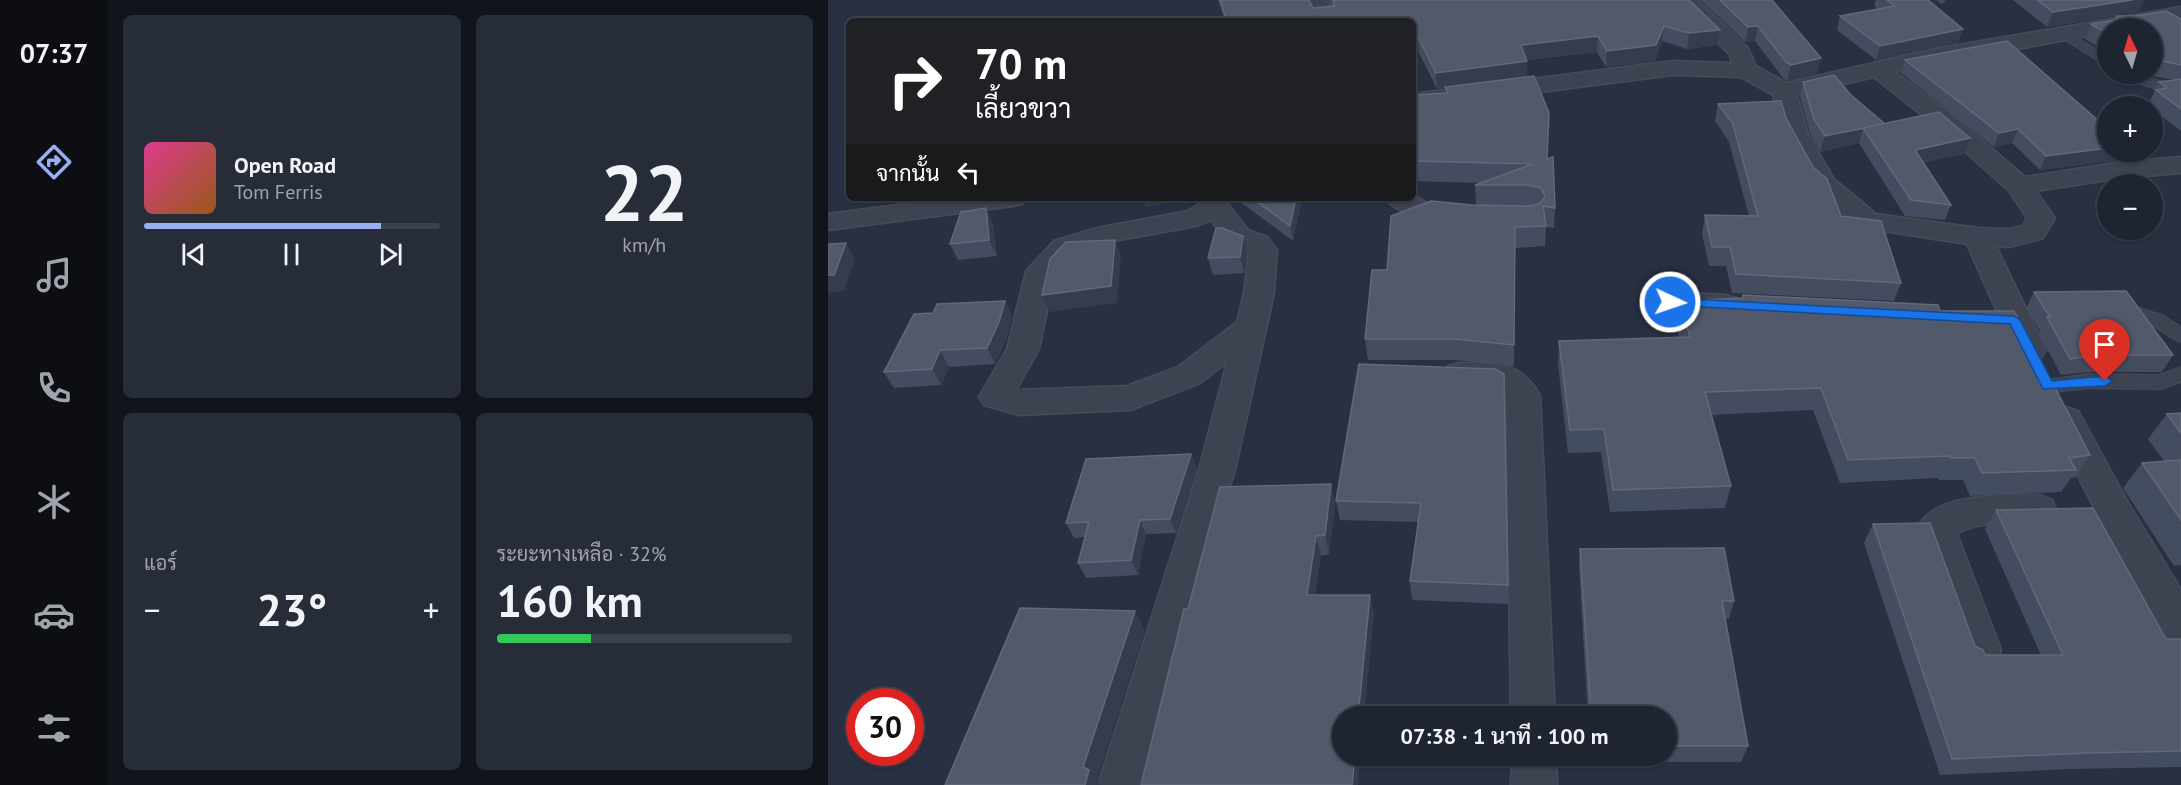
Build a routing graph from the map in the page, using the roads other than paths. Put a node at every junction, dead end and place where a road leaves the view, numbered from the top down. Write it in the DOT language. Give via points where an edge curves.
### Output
graph roads {
  1 [pos="1316,0"];
  2 [pos="1687,1"];
  3 [pos="2085,10"];
  4 [pos="2181,13"];
  5 [pos="1324,18"];
  6 [pos="2097,18"];
  7 [pos="2153,18"];
  8 [pos="2097,28"];
  9 [pos="2063,33"];
  10 [pos="2097,56"];
  11 [pos="1746,70"];
  12 [pos="1879,70"];
  13 [pos="2154,84"];
  14 [pos="2181,87"];
  15 [pos="1785,91"];
  16 [pos="1416,101"];
  17 [pos="2181,165"];
  18 [pos="2019,186"];
  19 [pos="990,201"];
  20 [pos="1403,201"];
  21 [pos="1212,202"];
  22 [pos="1484,216"];
  23 [pos="828,222"];
  24 [pos="1978,237"];
  25 [pos="1670,302"];
  26 [pos="1747,306"];
  27 [pos="2140,314"];
  28 [pos="1979,318"];
  29 [pos="2014,320"];
  30 [pos="1251,327"];
  31 [pos="2181,336"];
  32 [pos="1428,374"];
  33 [pos="2181,374"];
  34 [pos="2048,386"];
  35 [pos="2087,510"];
  36 [pos="2176,610"];
  37 [pos="1980,650"];
  38 [pos="1533,706"];
  39 [pos="1534,766"];
  40 [pos="1121,785"];
  41 [pos="1534,785"];
  1 -- 5 [label="street"];
  2 -- 11 [label="street" via="1740,53"];
  3 -- 6 [label="street"];
  4 -- 7 [label="street"];
  8 -- 9 [label="street"];
  9 -- 10 [label="lane"];
  9 -- 12 [label="street" via="1972,41"];
  11 -- 15 [label="street"];
  11 -- 16 [label="street" via="1673,68"];
  12 -- 15 [label="street"];
  12 -- 18 [label="street"];
  13 -- 14 [label="lane"];
  15 -- 24 [label="street" via="1796,135 1823,184 1868,221"];
  17 -- 18 [label="street"];
  18 -- 24 [label="street" via="2041,218 2033,232 2009,238"];
  19 -- 23 [label="street"];
  20 -- 22 [label="street" via="1418,209"];
  21 -- 30 [label="street" via="1236,236 1257,243 1263,250"];
  21 -- 30 [label="street" via="1196,218 1097,236 1064,247 1041,271 1023,349 996,397 1019,403 1130,398 1189,375"];
  24 -- 29 [label="street"];
  25 -- 26 [label="street"];
  27 -- 31 [label="lane" via="2158,320"];
  28 -- 29 [label="street"];
  29 -- 34 [label="street"];
  30 -- 40 [label="street" via="1218,466"];
  32 -- 38 [label="street" via="1508,378 1519,384 1523,395"];
  33 -- 34 [label="lane" via="2161,382 2087,381"];
  34 -- 35 [label="street"];
  35 -- 36 [label="street"];
  35 -- 37 [label="street" via="1968,512 1949,517 1936,528"];
  39 -- 41 [label="street"];
}
